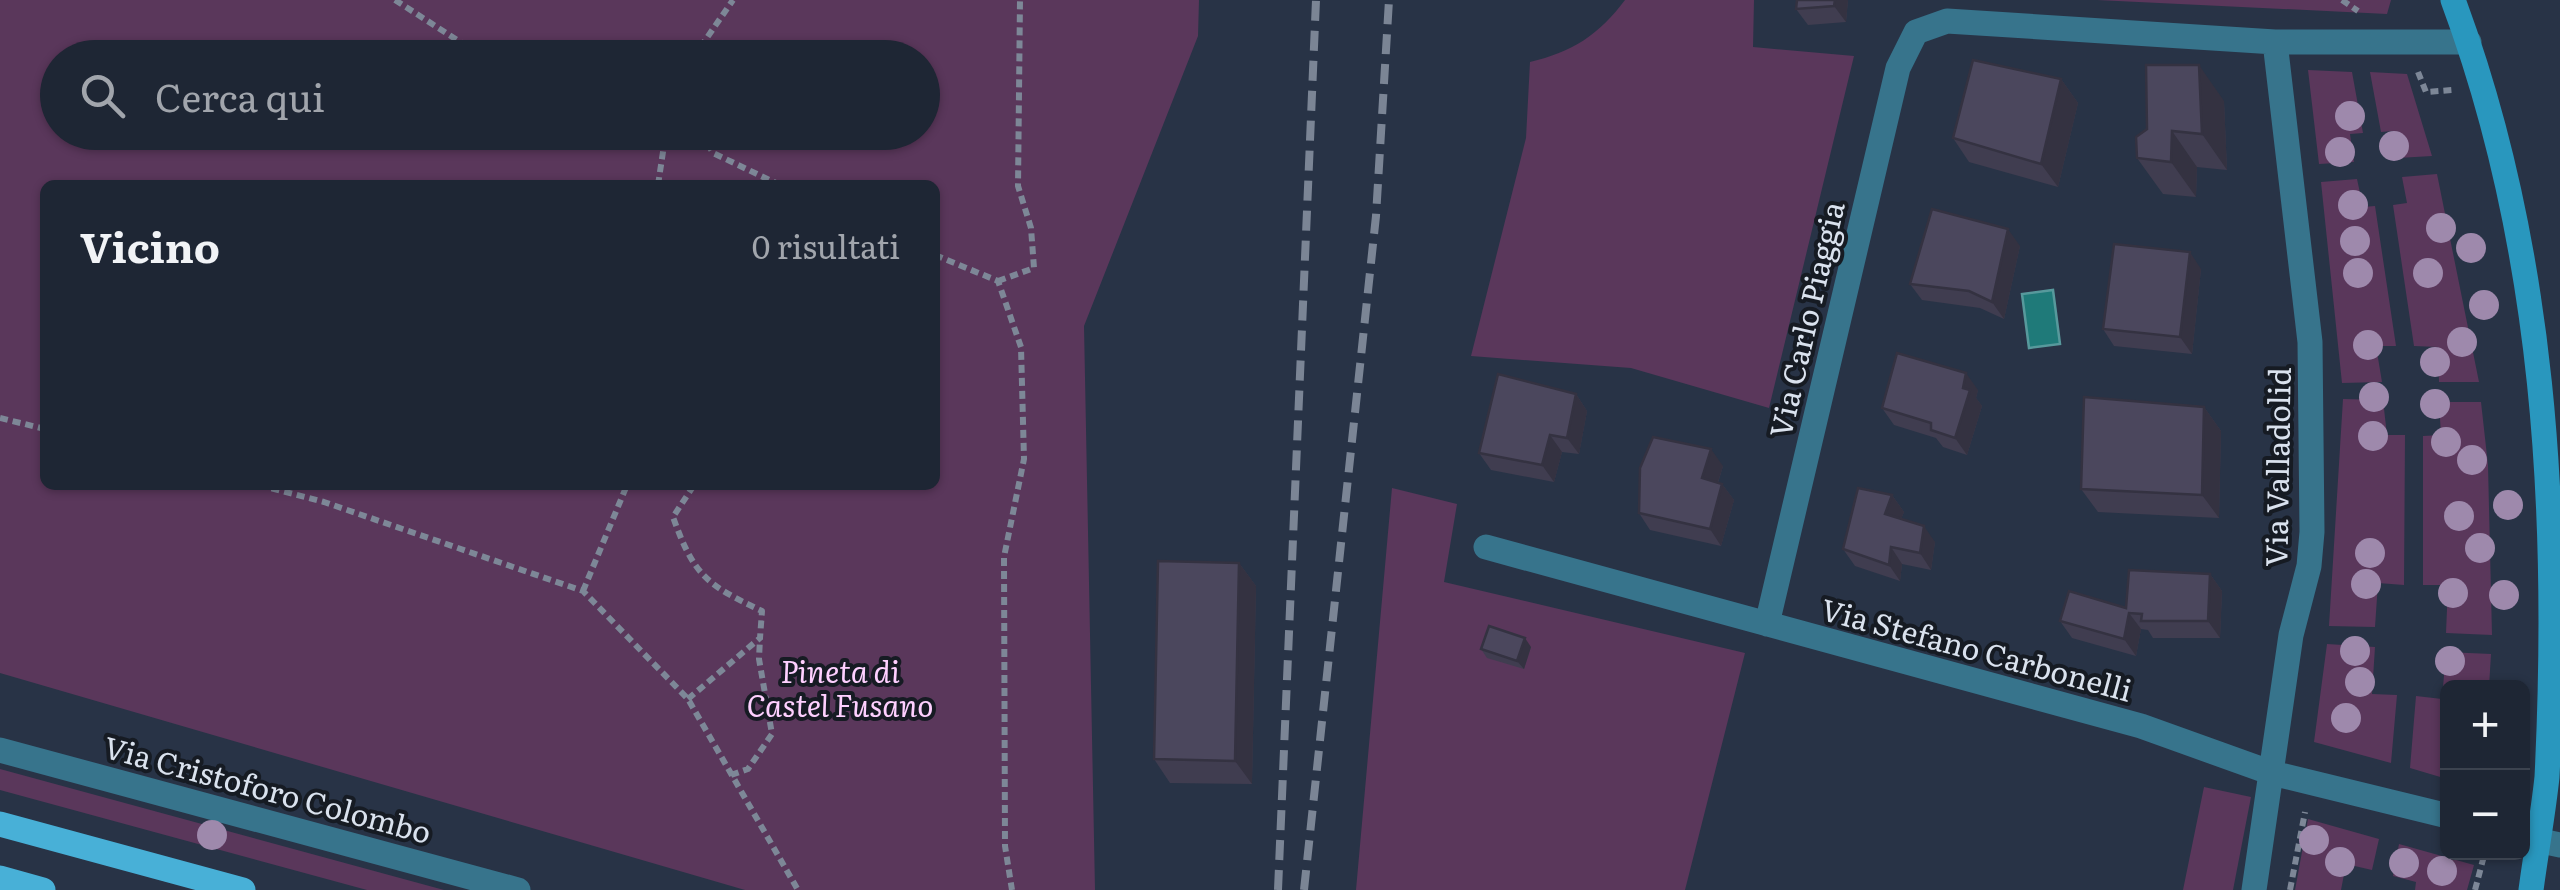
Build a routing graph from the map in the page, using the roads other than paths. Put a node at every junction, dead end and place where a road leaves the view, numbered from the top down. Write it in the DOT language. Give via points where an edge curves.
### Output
graph roads {
  1 [pos="2453,0"];
  2 [pos="2275,42"];
  3 [pos="2468,42"];
  4 [pos="1486,547"];
  5 [pos="1767,624"];
  6 [pos="0,750"];
  7 [pos="2272,773"];
  8 [pos="2440,814"];
  9 [pos="0,824"];
  10 [pos="2540,841"];
  11 [pos="0,878"];
  12 [pos="42,890"];
  13 [pos="243,890"];
  14 [pos="518,890"];
  15 [pos="2254,890"];
  16 [pos="2531,890"];
  1 -- 3 [label="main road"];
  2 -- 3 [label="street"];
  2 -- 5 [label="street, Via Carlo Piaggia" via="1947,21 1916,32 1898,68"];
  2 -- 7 [label="street, Via Valladolid" via="2310,342 2313,428 2310,566 2291,635"];
  3 -- 10 [label="main road" via="2528,255 2546,366 2556,491 2556,652"];
  4 -- 5 [label="street, Via Stefano Carbonelli"];
  5 -- 7 [label="street, Via Stefano Carbonelli" via="2140,726"];
  6 -- 14 [label="street, Via Cristoforo Colombo"];
  7 -- 8 [label="street, Via Stefano Carbonelli"];
  7 -- 15 [label="street, Via Valladolid"];
  9 -- 13 [label="main road"];
  10 -- 16 [label="main road"];
  11 -- 12 [label="main road"];
}
